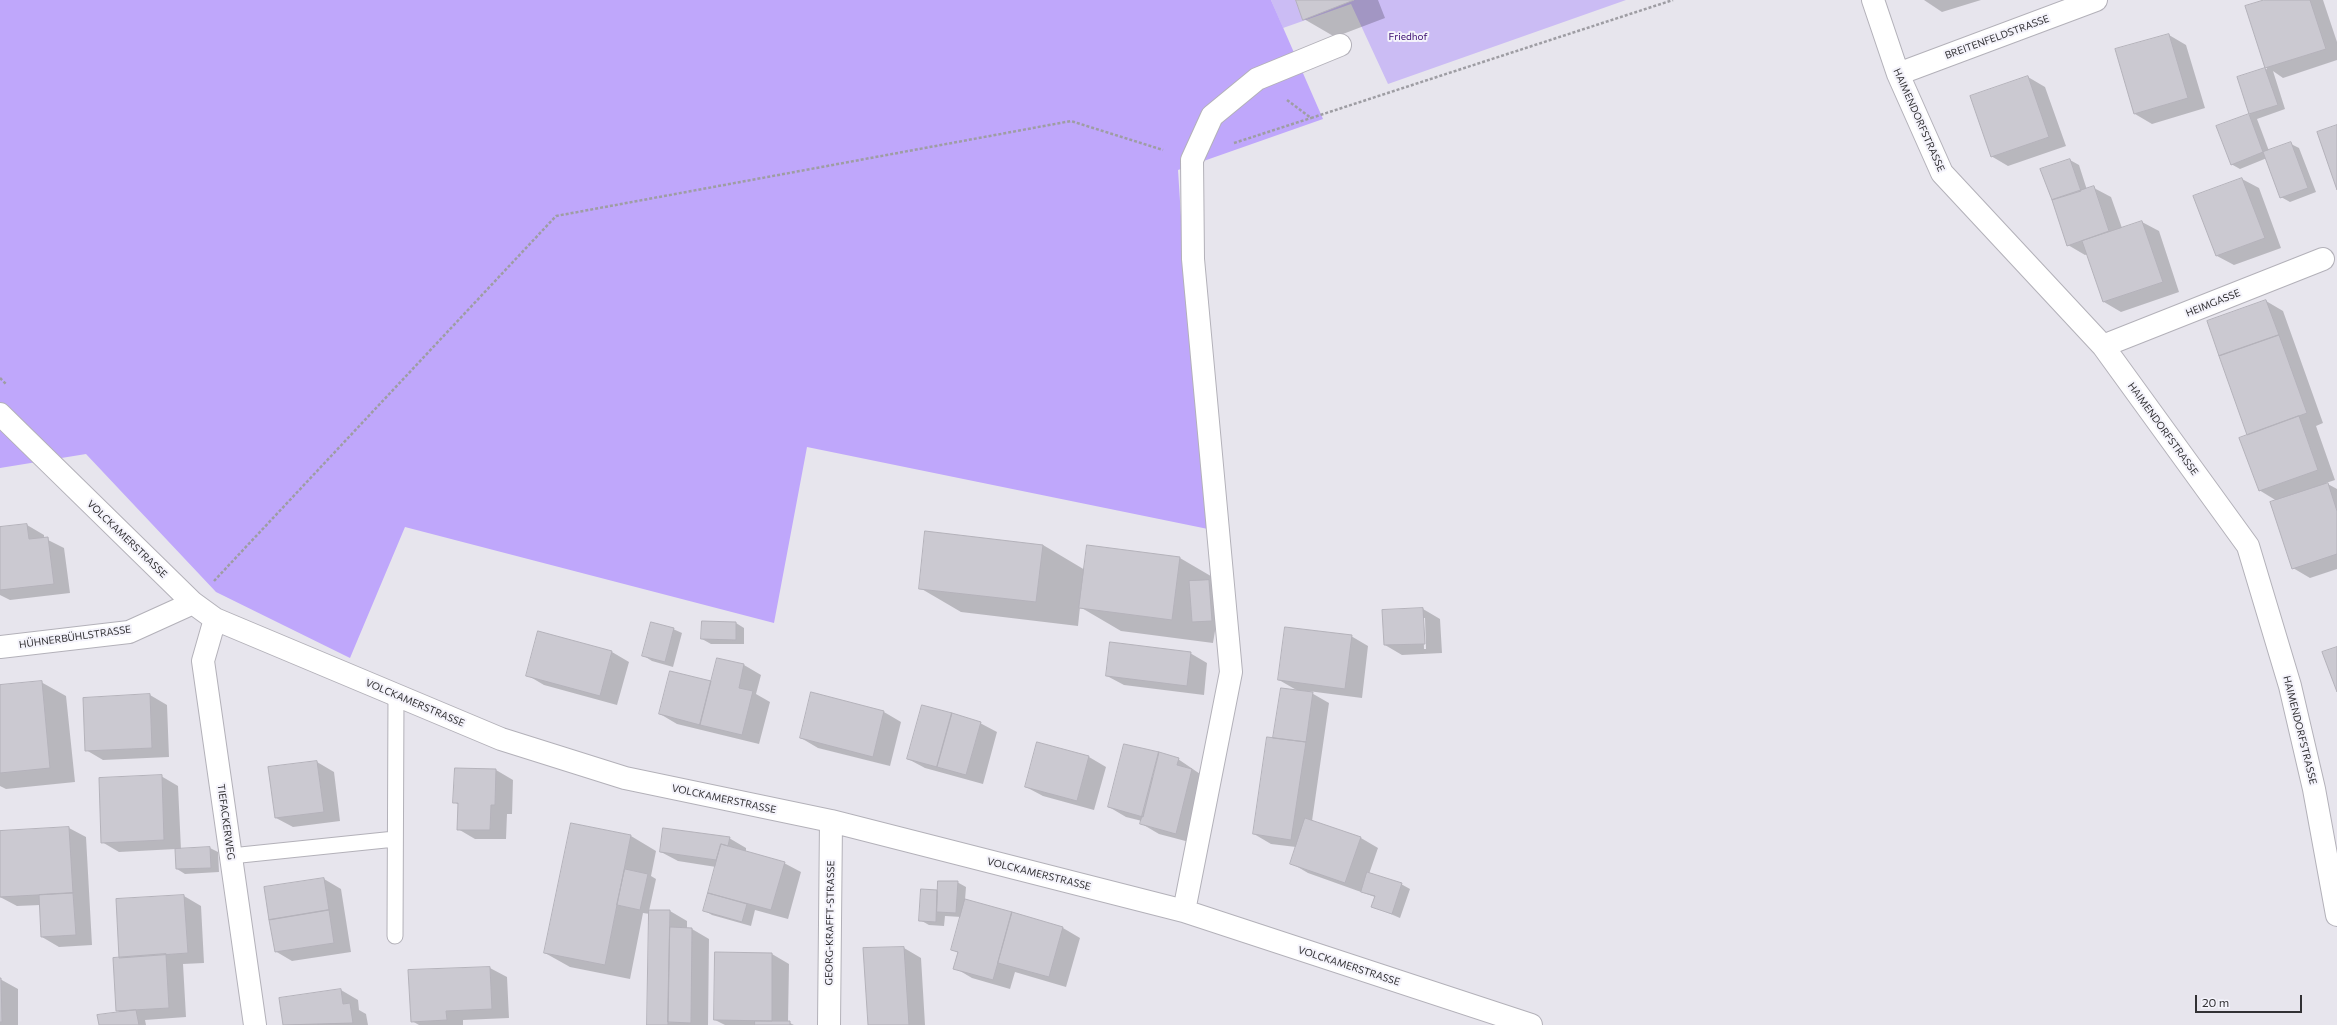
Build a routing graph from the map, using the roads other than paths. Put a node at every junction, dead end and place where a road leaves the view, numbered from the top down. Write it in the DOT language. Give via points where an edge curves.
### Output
graph roads {
  1 [pos="1873,0"];
  2 [pos="2096,0"];
  3 [pos="1340,45"];
  4 [pos="1898,74"];
  5 [pos="2323,259"];
  6 [pos="2103,346"];
  7 [pos="0,414"];
  8 [pos="193,603"];
  9 [pos="215,619"];
  10 [pos="0,647"];
  11 [pos="396,695"];
  12 [pos="831,821"];
  13 [pos="395,839"];
  14 [pos="231,856"];
  15 [pos="1184,911"];
  16 [pos="2337,915"];
  17 [pos="395,936"];
  18 [pos="255,1025"];
  19 [pos="829,1025"];
  20 [pos="1531,1025"];
  1 -- 4 [label="street, HAIMENDORFSTRASSE"];
  2 -- 4 [label="street, BREITENFELDSTRASSE"];
  3 -- 15 [label="street" via="1257,79 1212,116 1193,158 1193,259 1231,672"];
  4 -- 6 [label="street, HAIMENDORFSTRASSE" via="1942,173"];
  5 -- 6 [label="street, HEIMGASSE"];
  6 -- 16 [label="street, HAIMENDORFSTRASSE" via="2248,546 2290,686 2314,789"];
  7 -- 8 [label="street, VOLCKAMERSTRASSE"];
  8 -- 9 [label="street, VOLCKAMERSTRASSE"];
  8 -- 10 [label="street, HÜHNERBÜHLSTRASSE" via="129,632"];
  9 -- 11 [label="street, VOLCKAMERSTRASSE"];
  9 -- 14 [label="street, TIEFACKERWEG" via="203,661"];
  11 -- 12 [label="street, VOLCKAMERSTRASSE" via="501,738 624,778"];
  11 -- 13 [label="lane"];
  12 -- 15 [label="street, VOLCKAMERSTRASSE"];
  12 -- 19 [label="street, GEORG-KRAFFT-STRASSE"];
  13 -- 14 [label="lane"];
  13 -- 17 [label="lane"];
  14 -- 18 [label="street, TIEFACKERWEG"];
  15 -- 20 [label="street, VOLCKAMERSTRASSE"];
}
